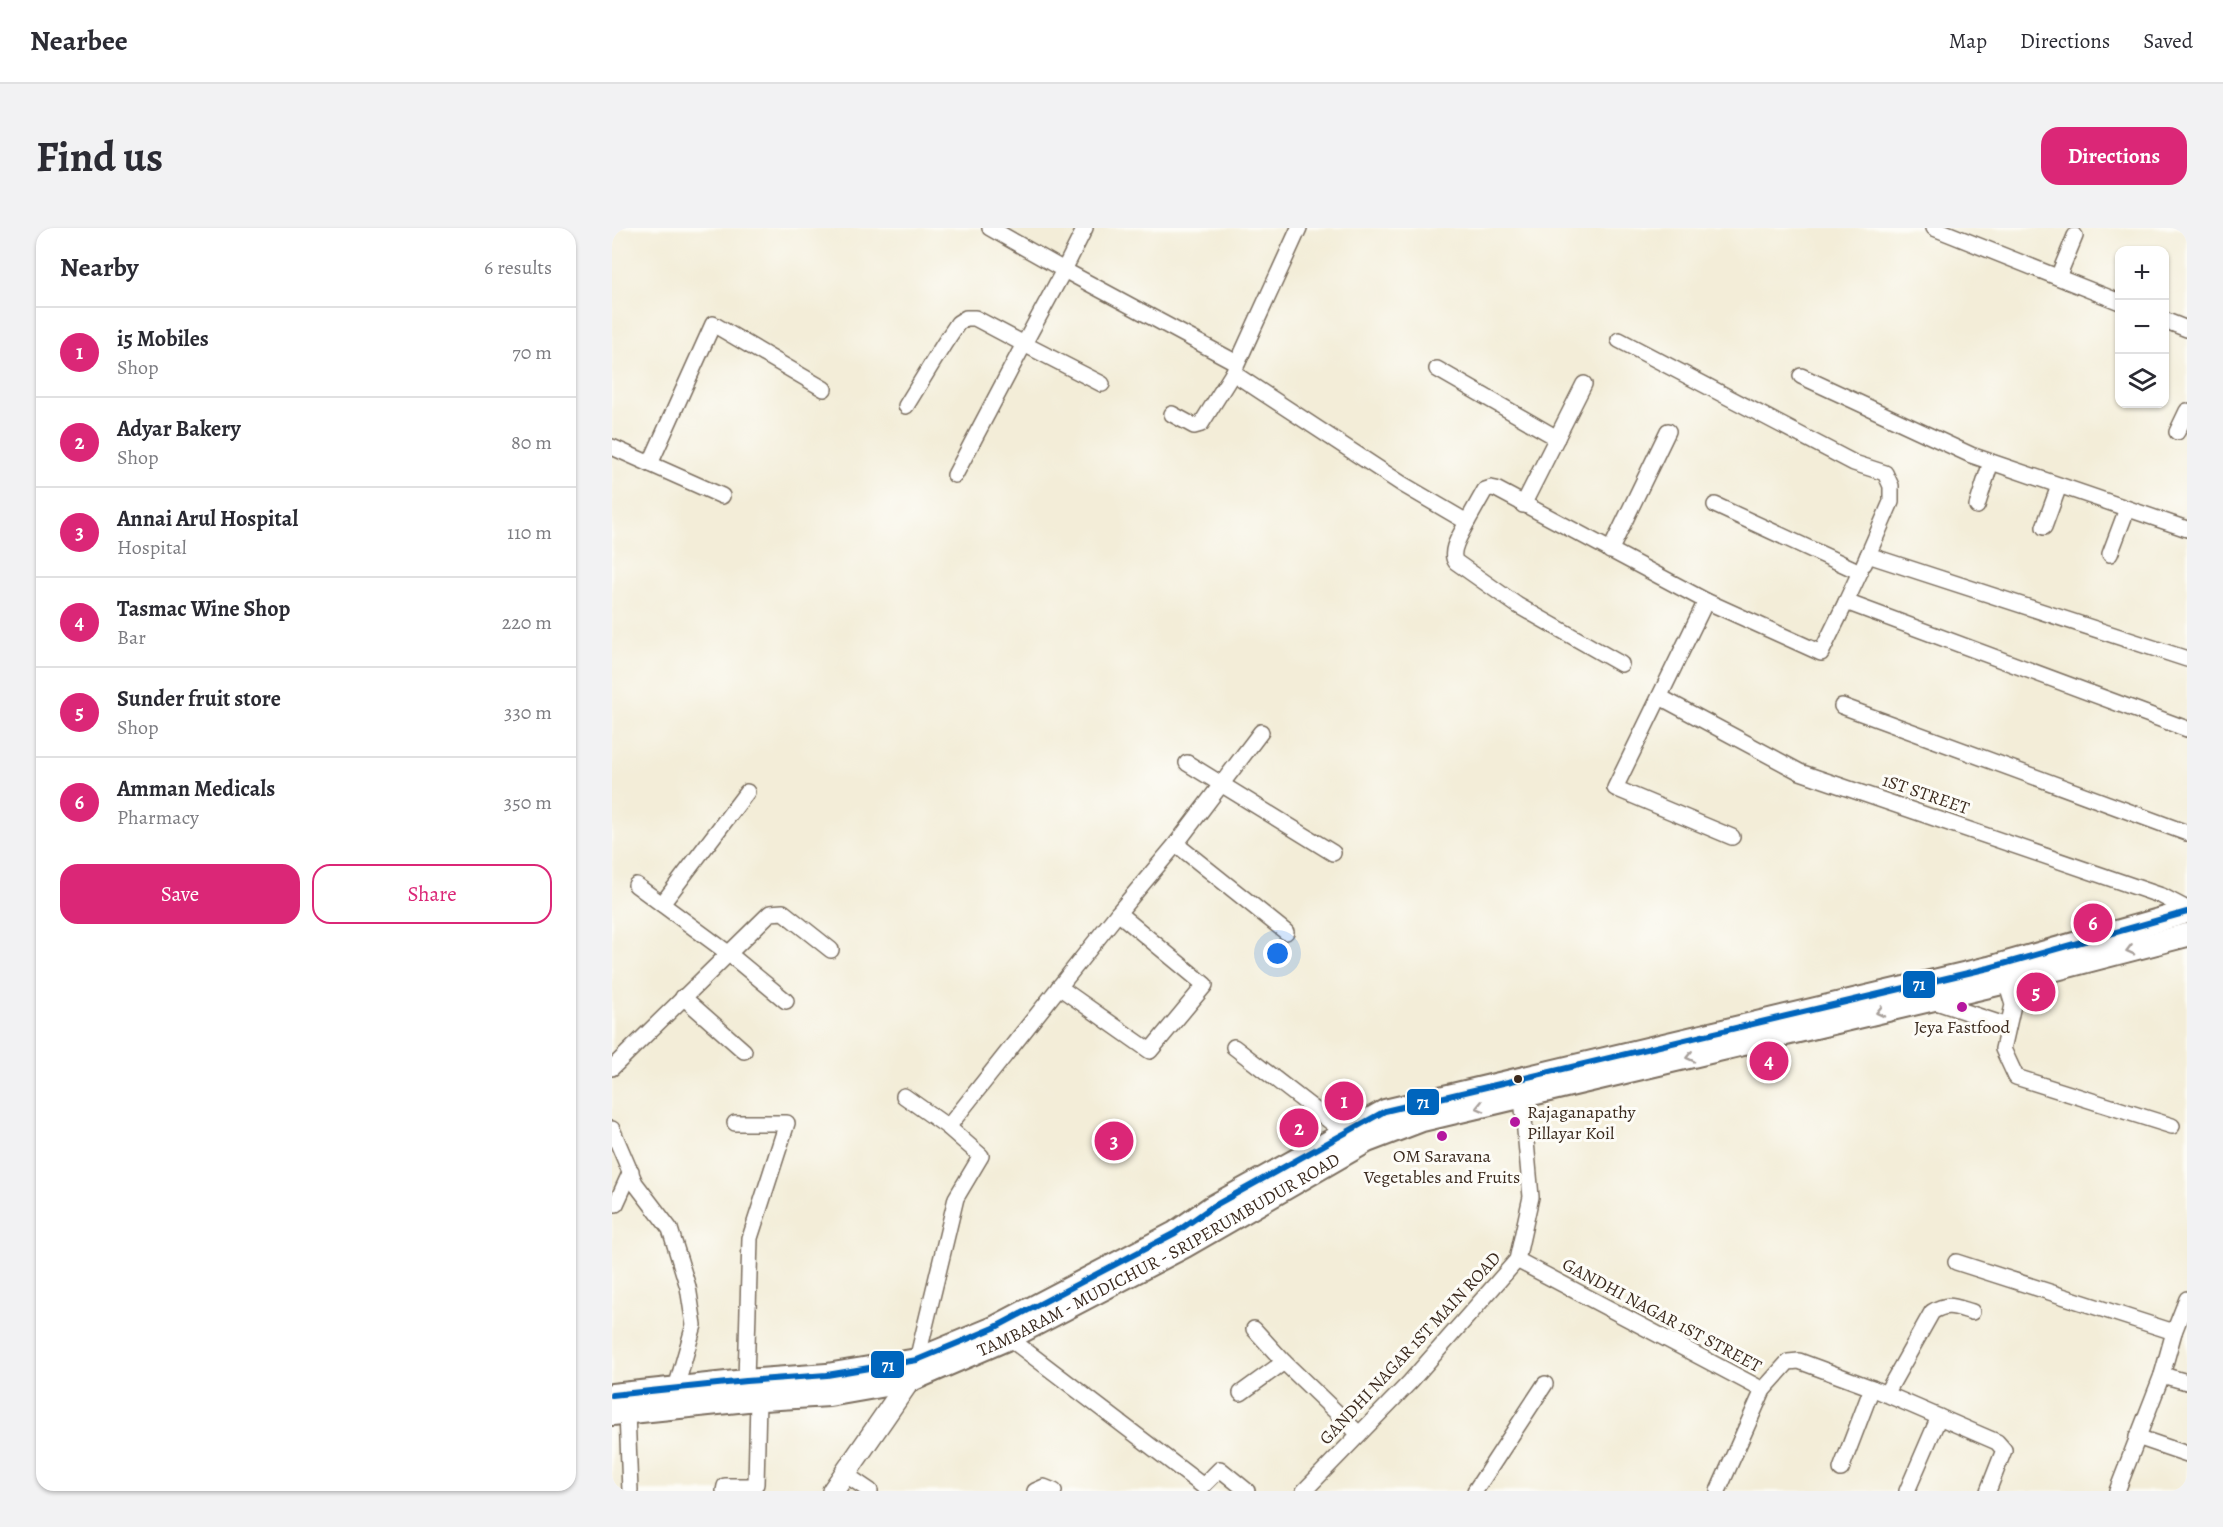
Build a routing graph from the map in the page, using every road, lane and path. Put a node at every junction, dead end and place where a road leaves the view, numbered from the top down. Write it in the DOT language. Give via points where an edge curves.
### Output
graph roads {
  1 [pos="990,228"];
  2 [pos="1085,228"];
  3 [pos="1299,228"];
  4 [pos="1934,228"];
  5 [pos="2075,236"];
  6 [pos="1064,270"];
  7 [pos="2058,278"];
  8 [pos="2115,300"];
  9 [pos="2169,322"];
  10 [pos="2187,328"];
  11 [pos="1619,340"];
  12 [pos="1024,344"];
  13 [pos="1235,368"];
  14 [pos="1437,369"];
  15 [pos="1801,376"];
  16 [pos="1102,384"];
  17 [pos="1584,384"];
  18 [pos="824,389"];
  19 [pos="906,406"];
  20 [pos="2187,411"];
  21 [pos="1172,414"];
  22 [pos="1668,431"];
  23 [pos="2177,432"];
  24 [pos="1557,438"];
  25 [pos="612,447"];
  26 [pos="1991,462"];
  27 [pos="650,464"];
  28 [pos="955,475"];
  29 [pos="2059,486"];
  30 [pos="722,496"];
  31 [pos="1522,505"];
  32 [pos="1715,505"];
  33 [pos="1977,506"];
  34 [pos="2127,509"];
  35 [pos="1467,522"];
  36 [pos="2044,527"];
  37 [pos="2187,529"];
  38 [pos="1610,551"];
  39 [pos="2110,554"];
  40 [pos="1868,555"];
  41 [pos="1860,572"];
  42 [pos="1706,601"];
  43 [pos="1846,602"];
  44 [pos="2187,659"];
  45 [pos="1621,664"];
  46 [pos="1660,697"];
  47 [pos="1842,706"];
  48 [pos="2187,729"];
  49 [pos="1261,732"];
  50 [pos="1187,763"];
  51 [pos="1222,784"];
  52 [pos="747,792"];
  53 [pos="2187,833"];
  54 [pos="1732,837"];
  55 [pos="1176,844"];
  56 [pos="1333,853"];
  57 [pos="636,885"];
  58 [pos="662,904"];
  59 [pos="2187,910"];
  60 [pos="1118,913"];
  61 [pos="1286,932"];
  62 [pos="2187,935"];
  63 [pos="831,950"];
  64 [pos="728,953"];
  65 [pos="2006,982"];
  66 [pos="1059,987"];
  67 [pos="683,997"];
  68 [pos="1930,1000"];
  69 [pos="786,1001"];
  70 [pos="2008,1026"];
  71 [pos="1234,1047"];
  72 [pos="744,1051"];
  73 [pos="612,1068"];
  74 [pos="1519,1088"];
  75 [pos="904,1096"];
  76 [pos="735,1123"];
  77 [pos="2172,1126"];
  78 [pos="948,1127"];
  79 [pos="612,1129"];
  80 [pos="1345,1133"];
  81 [pos="631,1171"];
  82 [pos="612,1203"];
  83 [pos="1517,1260"];
  84 [pos="1956,1262"];
  85 [pos="2187,1299"];
  86 [pos="1972,1312"];
  87 [pos="1254,1329"];
  88 [pos="2174,1332"];
  89 [pos="1009,1338"];
  90 [pos="917,1360"];
  91 [pos="1284,1362"];
  92 [pos="2162,1375"];
  93 [pos="909,1381"];
  94 [pos="2187,1382"];
  95 [pos="1545,1384"];
  96 [pos="752,1390"];
  97 [pos="1763,1390"];
  98 [pos="1879,1391"];
  99 [pos="1240,1393"];
  100 [pos="612,1395"];
  101 [pos="674,1398"];
  102 [pos="620,1413"];
  103 [pos="1939,1417"];
  104 [pos="1359,1434"];
  105 [pos="2137,1437"];
  106 [pos="2187,1454"];
  107 [pos="1841,1469"];
  108 [pos="839,1483"];
  109 [pos="630,1491"];
  110 [pos="724,1491"];
  111 [pos="870,1491"];
  112 [pos="1035,1491"];
  113 [pos="1054,1491"];
  114 [pos="1246,1491"];
  115 [pos="1304,1491"];
  116 [pos="1475,1491"];
  117 [pos="1718,1491"];
  118 [pos="1907,1491"];
  119 [pos="1988,1491"];
  120 [pos="2117,1491"];
  1 -- 6 [label="street"];
  2 -- 6 [label="street"];
  3 -- 13 [label="street"];
  4 -- 7 [label="street"];
  5 -- 7 [label="street"];
  6 -- 12 [label="street"];
  6 -- 13 [label="street"];
  7 -- 8 [label="street"];
  9 -- 10 [label="street"];
  11 -- 40 [label="street" via="1854,463 1885,473 1891,486 1891,502"];
  12 -- 16 [label="street"];
  12 -- 19 [label="street" via="975,318 966,318 958,323"];
  12 -- 28 [label="street"];
  13 -- 21 [label="street" via="1201,424 1194,426"];
  13 -- 35 [label="street" via="1393,478"];
  14 -- 24 [label="street"];
  15 -- 26 [label="street"];
  17 -- 24 [label="street"];
  18 -- 27 [label="street" via="713,324"];
  20 -- 23 [label="street"];
  22 -- 38 [label="street"];
  24 -- 31 [label="street"];
  25 -- 27 [label="street"];
  26 -- 29 [label="street"];
  26 -- 33 [label="street"];
  27 -- 30 [label="street"];
  29 -- 34 [label="street"];
  29 -- 36 [label="street"];
  31 -- 35 [label="street" via="1491,488 1485,490"];
  31 -- 38 [label="street"];
  32 -- 41 [label="street"];
  34 -- 37 [label="street"];
  34 -- 39 [label="street"];
  35 -- 45 [label="street" via="1453,552 1456,562 1516,605"];
  38 -- 42 [label="street"];
  40 -- 41 [label="street"];
  40 -- 44 [label="street"];
  41 -- 43 [label="street"];
  42 -- 43 [label="street" via="1821,653"];
  42 -- 46 [label="street"];
  43 -- 48 [label="street"];
  46 -- 54 [label="street" via="1615,788"];
  46 -- 59 [label="street, 1ST STREET" via="1800,772 2162,896"];
  47 -- 53 [label="street"];
  49 -- 51 [label="street"];
  50 -- 51 [label="street"];
  51 -- 55 [label="street"];
  51 -- 56 [label="street"];
  52 -- 58 [label="street"];
  55 -- 60 [label="street"];
  55 -- 61 [label="street"];
  57 -- 58 [label="street"];
  58 -- 64 [label="street"];
  59 -- 74 [label="main road, TAMBARAM - MUDICHUR - SRIPERUMBUDUR ROAD" via="1989,968"];
  60 -- 66 [label="street"];
  60 -- 66 [label="street" via="1205,986 1150,1051"];
  62 -- 65 [label="main road, TAMBARAM - MUDICHUR - SRIPERUMBUDUR ROAD, one-way"];
  63 -- 64 [label="street" via="783,912 770,913"];
  64 -- 67 [label="street"];
  64 -- 69 [label="street"];
  65 -- 68 [label="main road, TAMBARAM - MUDICHUR - SRIPERUMBUDUR ROAD"];
  65 -- 70 [label="street" via="2013,1005"];
  66 -- 78 [label="street"];
  67 -- 72 [label="street"];
  67 -- 73 [label="street"];
  68 -- 70 [label="street"];
  68 -- 74 [label="main road, TAMBARAM - MUDICHUR - SRIPERUMBUDUR ROAD, one-way"];
  70 -- 77 [label="street" via="2003,1049 2016,1077"];
  71 -- 80 [label="street"];
  74 -- 80 [label="main road, TAMBARAM - MUDICHUR - SRIPERUMBUDUR ROAD" via="1385,1111"];
  74 -- 83 [label="street, GANDHI NAGAR 1ST MAIN ROAD" via="1531,1197"];
  74 -- 89 [label="main road, TAMBARAM - MUDICHUR - SRIPERUMBUDUR ROAD, one-way" via="1367,1141 1185,1246"];
  75 -- 78 [label="street"];
  76 -- 96 [label="street" via="787,1123 750,1238"];
  78 -- 90 [label="street" via="981,1156 956,1198"];
  79 -- 81 [label="street"];
  80 -- 90 [label="main road, TAMBARAM - MUDICHUR - SRIPERUMBUDUR ROAD" via="1212,1207 1175,1233 994,1328"];
  81 -- 82 [label="street" via="616,1204"];
  81 -- 101 [label="street" via="635,1183 670,1229 688,1287 694,1325"];
  83 -- 97 [label="street, GANDHI NAGAR 1ST STREET"];
  83 -- 104 [label="street, GANDHI NAGAR 1ST MAIN ROAD"];
  84 -- 88 [label="street"];
  85 -- 88 [label="street"];
  86 -- 98 [label="street" via="1943,1306 1932,1312"];
  87 -- 91 [label="street"];
  88 -- 92 [label="street"];
  89 -- 93 [label="main road, TAMBARAM - MUDICHUR - SRIPERUMBUDUR ROAD"];
  89 -- 114 [label="street" via="1203,1486 1220,1469"];
  90 -- 93 [label="street"];
  90 -- 96 [label="main road, TAMBARAM - MUDICHUR - SRIPERUMBUDUR ROAD"];
  91 -- 99 [label="street"];
  91 -- 104 [label="street"];
  92 -- 94 [label="street"];
  92 -- 105 [label="street"];
  93 -- 96 [label="main road, TAMBARAM - MUDICHUR - SRIPERUMBUDUR ROAD" via="829,1395"];
  93 -- 108 [label="street"];
  95 -- 116 [label="street"];
  96 -- 101 [label="main road, TAMBARAM - MUDICHUR - SRIPERUMBUDUR ROAD"];
  96 -- 110 [label="street" via="756,1484 725,1486"];
  97 -- 98 [label="street, GANDHI NAGAR 1ST STREET" via="1788,1362 1799,1361"];
  97 -- 117 [label="street"];
  98 -- 103 [label="street, GANDHI NAGAR 1ST STREET"];
  98 -- 107 [label="street"];
  100 -- 101 [label="main road, TAMBARAM - MUDICHUR - SRIPERUMBUDUR ROAD"];
  101 -- 102 [label="main road, TAMBARAM - MUDICHUR - SRIPERUMBUDUR ROAD"];
  102 -- 109 [label="street"];
  103 -- 118 [label="street"];
  103 -- 119 [label="street, GANDHI NAGAR 1ST STREET" via="1997,1442 2004,1450"];
  104 -- 115 [label="street, GANDHI NAGAR 1ST MAIN ROAD"];
  105 -- 106 [label="street"];
  105 -- 120 [label="street"];
  108 -- 111 [label="street"];
  112 -- 113 [label="street" via="1044,1487"];
}
